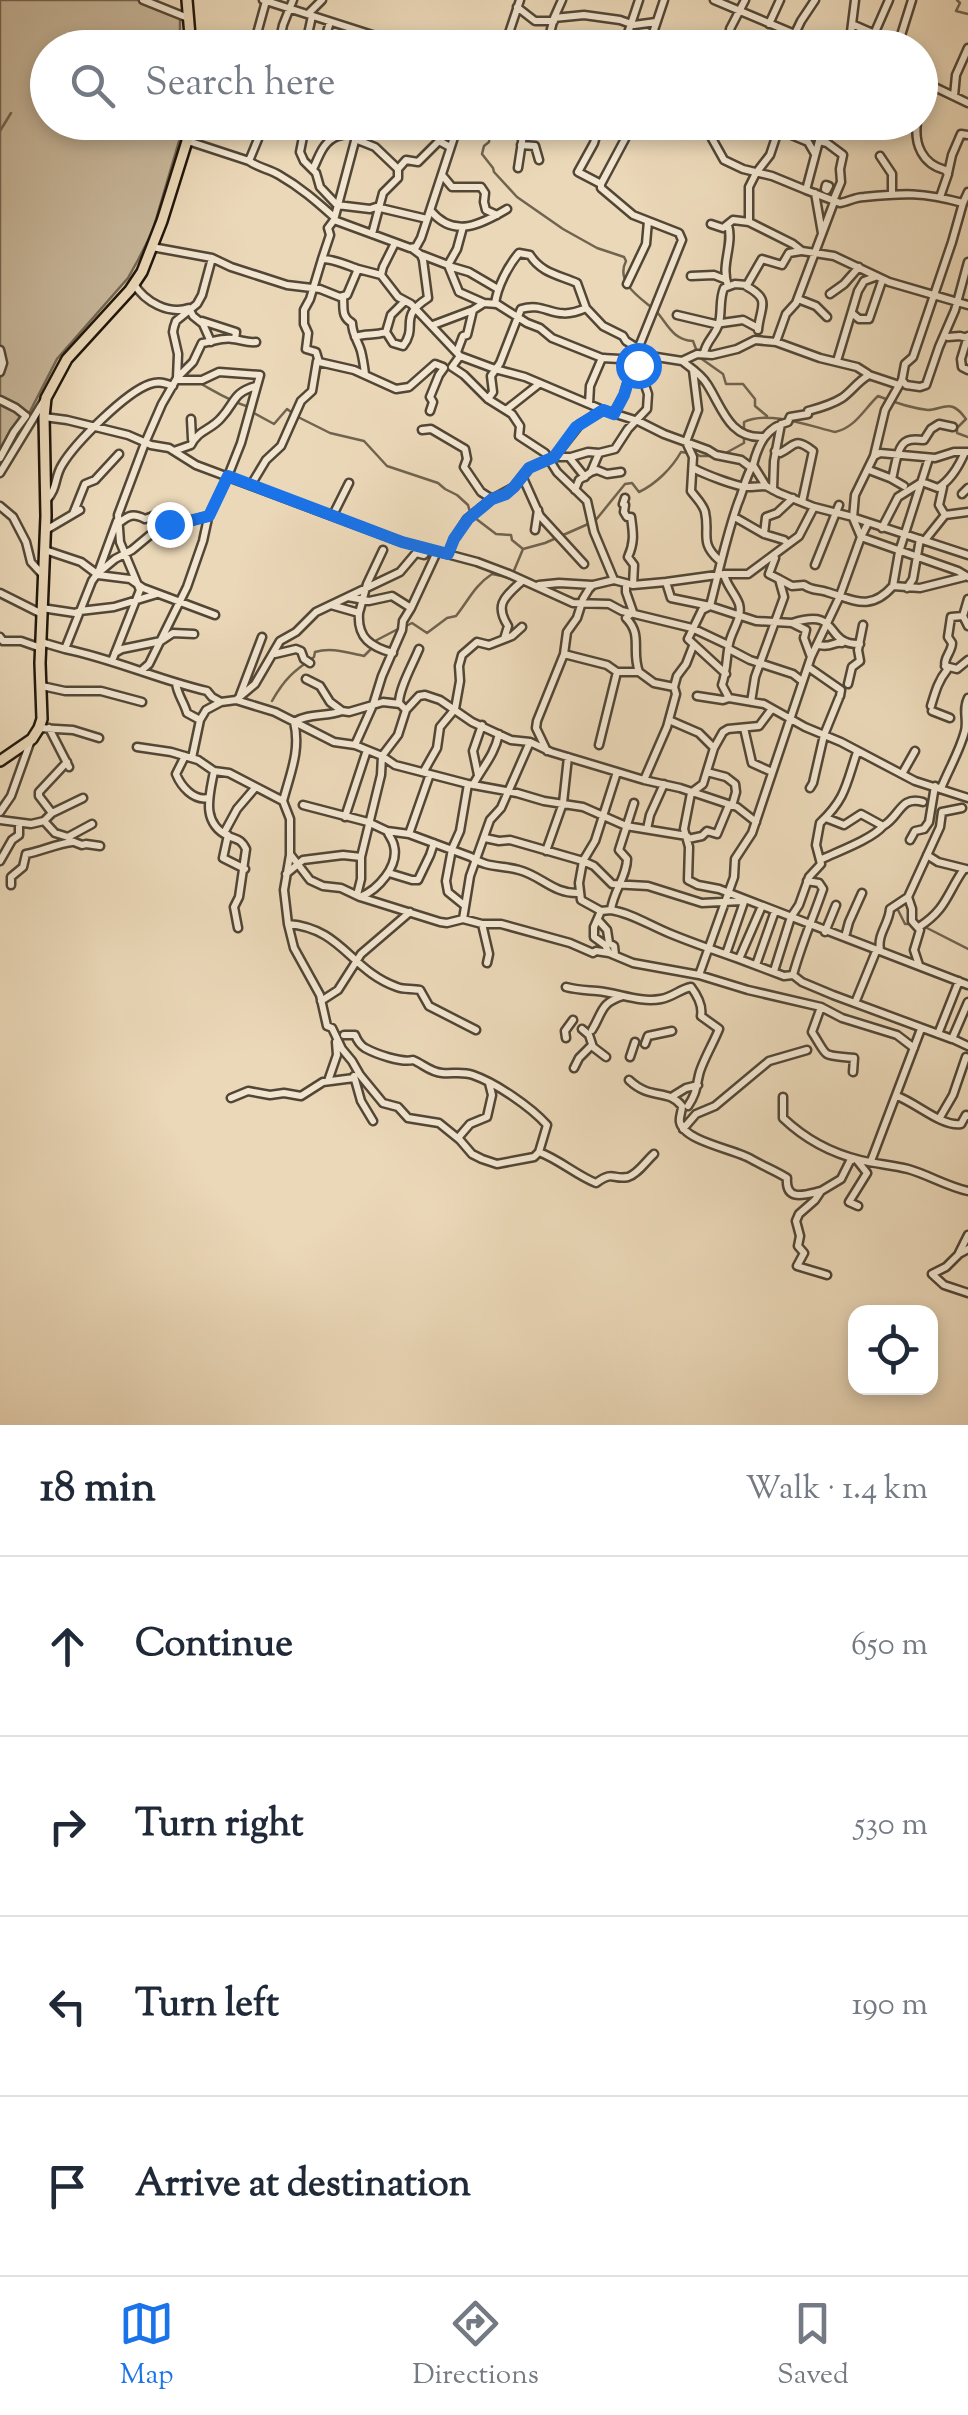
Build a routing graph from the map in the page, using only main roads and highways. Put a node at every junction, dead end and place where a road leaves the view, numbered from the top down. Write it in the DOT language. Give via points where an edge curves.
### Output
graph roads {
  1 [pos="188,140"];
  2 [pos="0,761"];
  1 -- 2 [label="main road" via="142,272 67,359 46,398 44,728"];
}
